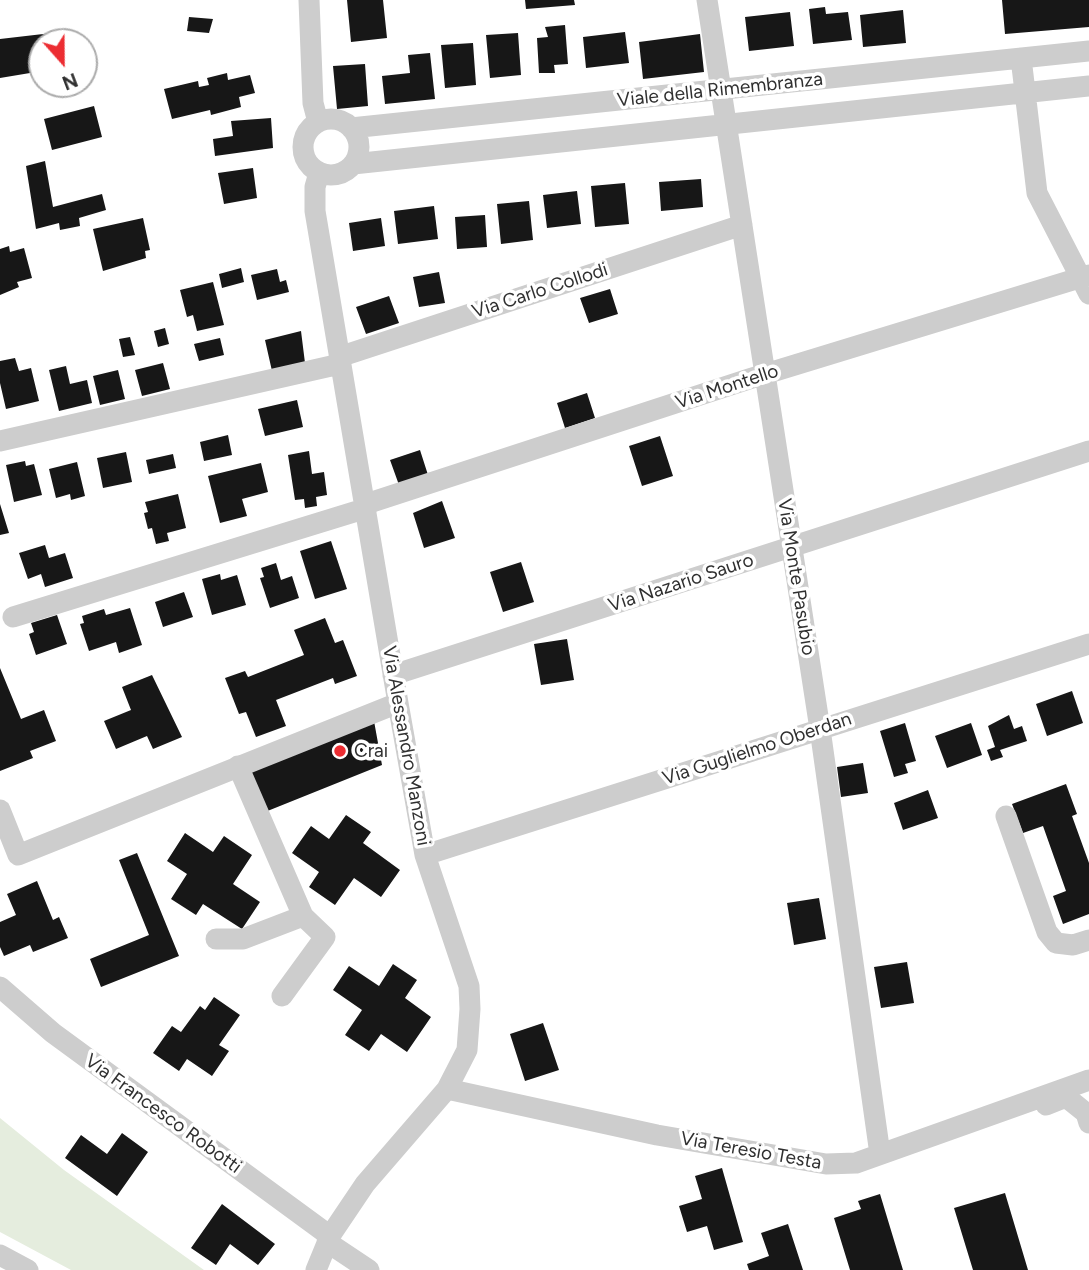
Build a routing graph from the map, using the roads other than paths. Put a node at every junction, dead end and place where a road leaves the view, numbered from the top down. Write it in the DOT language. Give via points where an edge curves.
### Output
graph roads {
  1 [pos="309,0"];
  2 [pos="707,0"];
  3 [pos="1089,51"];
  4 [pos="1021,58"];
  5 [pos="1089,86"];
  6 [pos="719,90"];
  7 [pos="1024,93"];
  8 [pos="318,122"];
  9 [pos="724,124"];
  10 [pos="351,128"];
  11 [pos="353,164"];
  12 [pos="319,173"];
  13 [pos="742,225"];
  14 [pos="1086,282"];
  15 [pos="340,361"];
  16 [pos="765,374"];
  17 [pos="0,441"];
  18 [pos="1089,451"];
  19 [pos="366,506"];
  20 [pos="791,548"];
  21 [pos="13,617"];
  22 [pos="1089,644"];
  23 [pos="393,675"];
  24 [pos="398,703"];
  25 [pos="820,729"];
  26 [pos="238,766"];
  27 [pos="0,810"];
  28 [pos="1006,816"];
  29 [pos="425,855"];
  30 [pos="9,858"];
  31 [pos="303,916"];
  32 [pos="216,939"];
  33 [pos="1089,940"];
  34 [pos="0,987"];
  35 [pos="282,996"];
  36 [pos="1089,1080"];
  37 [pos="446,1090"];
  38 [pos="1001,1121"];
  39 [pos="1089,1123"];
  40 [pos="880,1154"];
  41 [pos="328,1239"];
  42 [pos="0,1255"];
  43 [pos="28,1270"];
  44 [pos="316,1270"];
  45 [pos="369,1270"];
  1 -- 8 [label="street" via="313,103"];
  2 -- 6 [label="street, Via Monte Pasubio"];
  3 -- 4 [label="street, Viale della Rimembranza"];
  4 -- 6 [label="street, Viale della Rimembranza"];
  4 -- 7 [label="street"];
  5 -- 7 [label="street, Viale della Rimembranza"];
  6 -- 9 [label="street, Via Monte Pasubio"];
  6 -- 10 [label="street, Viale della Rimembranza"];
  7 -- 9 [label="street, Viale della Rimembranza"];
  7 -- 14 [label="street" via="1037,193"];
  8 -- 10 [label="street" via="339,120"];
  8 -- 12 [label="street" via="306,133 302,148 307,163"];
  9 -- 11 [label="street, Viale della Rimembranza"];
  9 -- 13 [label="street, Via Monte Pasubio"];
  10 -- 11 [label="street" via="359,149"];
  11 -- 12 [label="street" via="338,174"];
  12 -- 15 [label="street, Via Alessandro Manzoni" via="315,211"];
  13 -- 15 [label="street, Via Carlo Collodi"];
  13 -- 16 [label="street, Via Monte Pasubio"];
  14 -- 16 [label="street, Via Montello"];
  15 -- 17 [label="street, Via Carlo Collodi"];
  15 -- 19 [label="street, Via Alessandro Manzoni"];
  16 -- 19 [label="street, Via Montello"];
  16 -- 20 [label="street, Via Monte Pasubio"];
  18 -- 20 [label="street, Via Nazario Sauro"];
  19 -- 21 [label="street, Via Montello"];
  19 -- 23 [label="street, Via Alessandro Manzoni"];
  20 -- 23 [label="street, Via Nazario Sauro"];
  20 -- 25 [label="street, Via Monte Pasubio"];
  22 -- 25 [label="street, Via Guglielmo Oberdan"];
  23 -- 24 [label="street, Via Alessandro Manzoni"];
  24 -- 26 [label="street"];
  24 -- 29 [label="street, Via Alessandro Manzoni"];
  25 -- 29 [label="street, Via Guglielmo Oberdan"];
  25 -- 40 [label="street, Via Monte Pasubio"];
  26 -- 30 [label="street"];
  26 -- 31 [label="street"];
  27 -- 30 [label="street"];
  28 -- 33 [label="street" via="1046,932 1056,943 1073,945"];
  29 -- 37 [label="street, Via Alessandro Manzoni" via="469,986 467,1050"];
  31 -- 32 [label="street" via="243,939"];
  31 -- 35 [label="street" via="325,937"];
  34 -- 41 [label="street, Via Francesco Robotti" via="53,1033"];
  36 -- 40 [label="street, Via Teresio Testa"];
  37 -- 40 [label="street, Via Teresio Testa" via="826,1164 856,1163"];
  37 -- 41 [label="street, Via Alessandro Manzoni" via="365,1184"];
  38 -- 39 [label="street" via="1066,1097 1086,1113"];
  41 -- 44 [label="street, Via Alessandro Manzoni"];
  41 -- 45 [label="street, Via Francesco Robotti"];
  42 -- 43 [label="street"];
}
